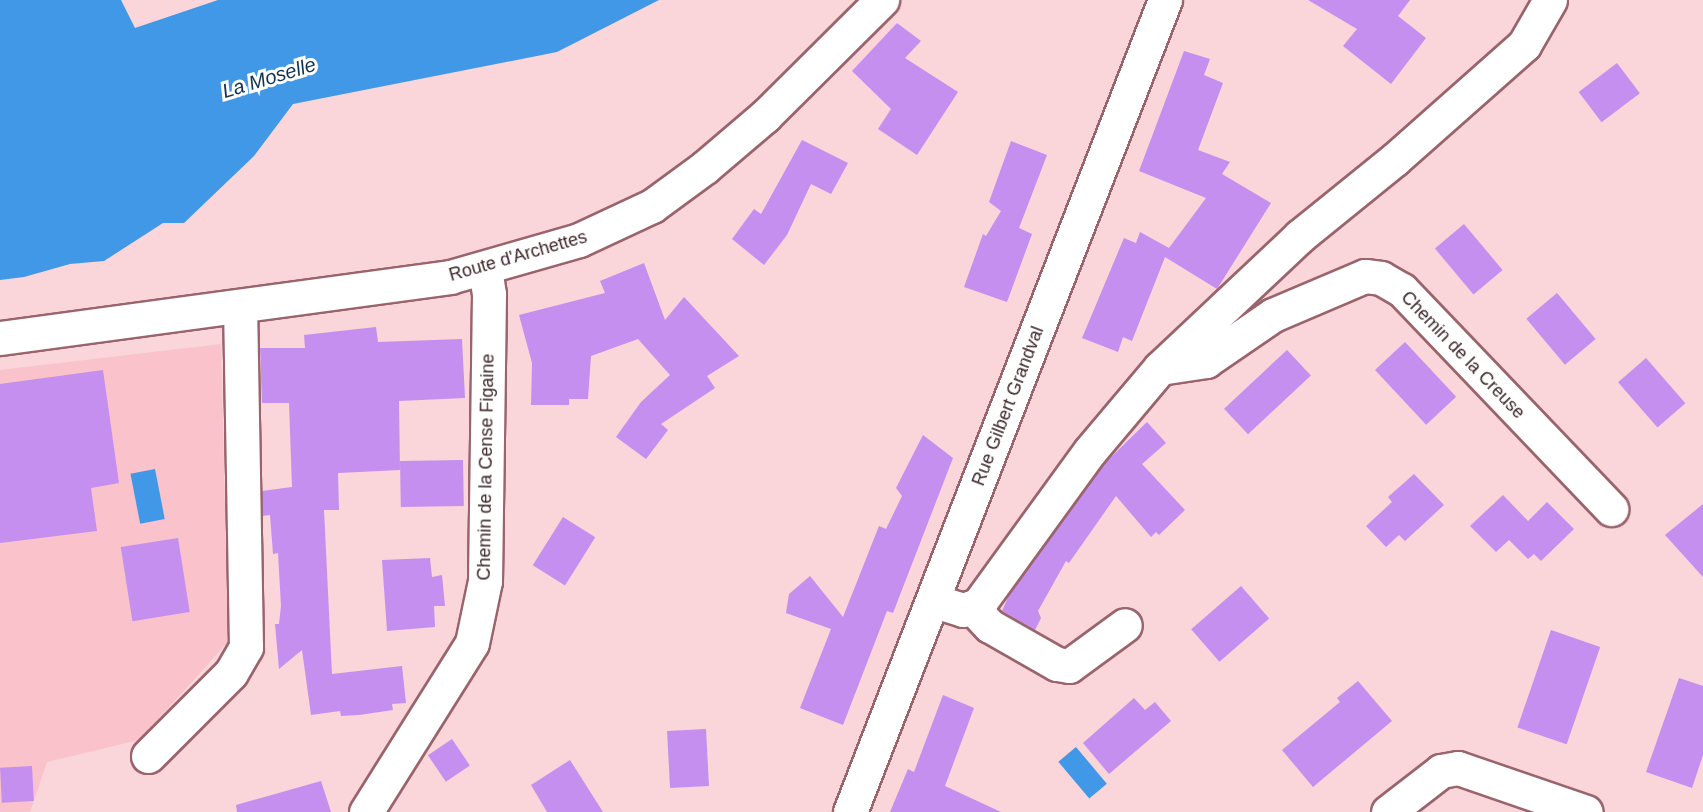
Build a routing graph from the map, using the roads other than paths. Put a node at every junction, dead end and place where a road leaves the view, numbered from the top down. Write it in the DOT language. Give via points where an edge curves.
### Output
graph roads {
  1 [pos="882,0"];
  2 [pos="1165,0"];
  3 [pos="1550,0"];
  4 [pos="485,269"];
  5 [pos="240,307"];
  6 [pos="0,338"];
  7 [pos="1160,368"];
  8 [pos="1611,509"];
  9 [pos="934,601"];
  10 [pos="972,607"];
  11 [pos="1125,625"];
  12 [pos="148,756"];
  13 [pos="366,812"];
  14 [pos="850,812"];
  15 [pos="1388,812"];
  16 [pos="1586,812"];
  1 -- 4 [label="street, Route d'Archettes" via="765,116 652,206 579,240"];
  2 -- 9 [label="street, Rue Gilbert Grandval"];
  3 -- 7 [label="street" via="1524,45 1300,236"];
  4 -- 5 [label="street, Route d'Archettes"];
  4 -- 13 [label="street, Chemin de la Cense Figaine" via="489,294 485,581 472,643"];
  5 -- 6 [label="street, Route d'Archettes"];
  5 -- 12 [label="street" via="246,647 231,673"];
  7 -- 8 [label="street, Chemin de la Creuse" via="1206,361 1273,315 1313,295 1365,276 1381,278 1402,290"];
  7 -- 10 [label="street" via="1090,451 978,605"];
  9 -- 10 [label="street" via="963,610"];
  9 -- 14 [label="street, Rue Gilbert Grandval"];
  10 -- 11 [label="street" via="990,626 1057,664 1069,666"];
  15 -- 16 [label="street" via="1441,771 1458,768"];
}
